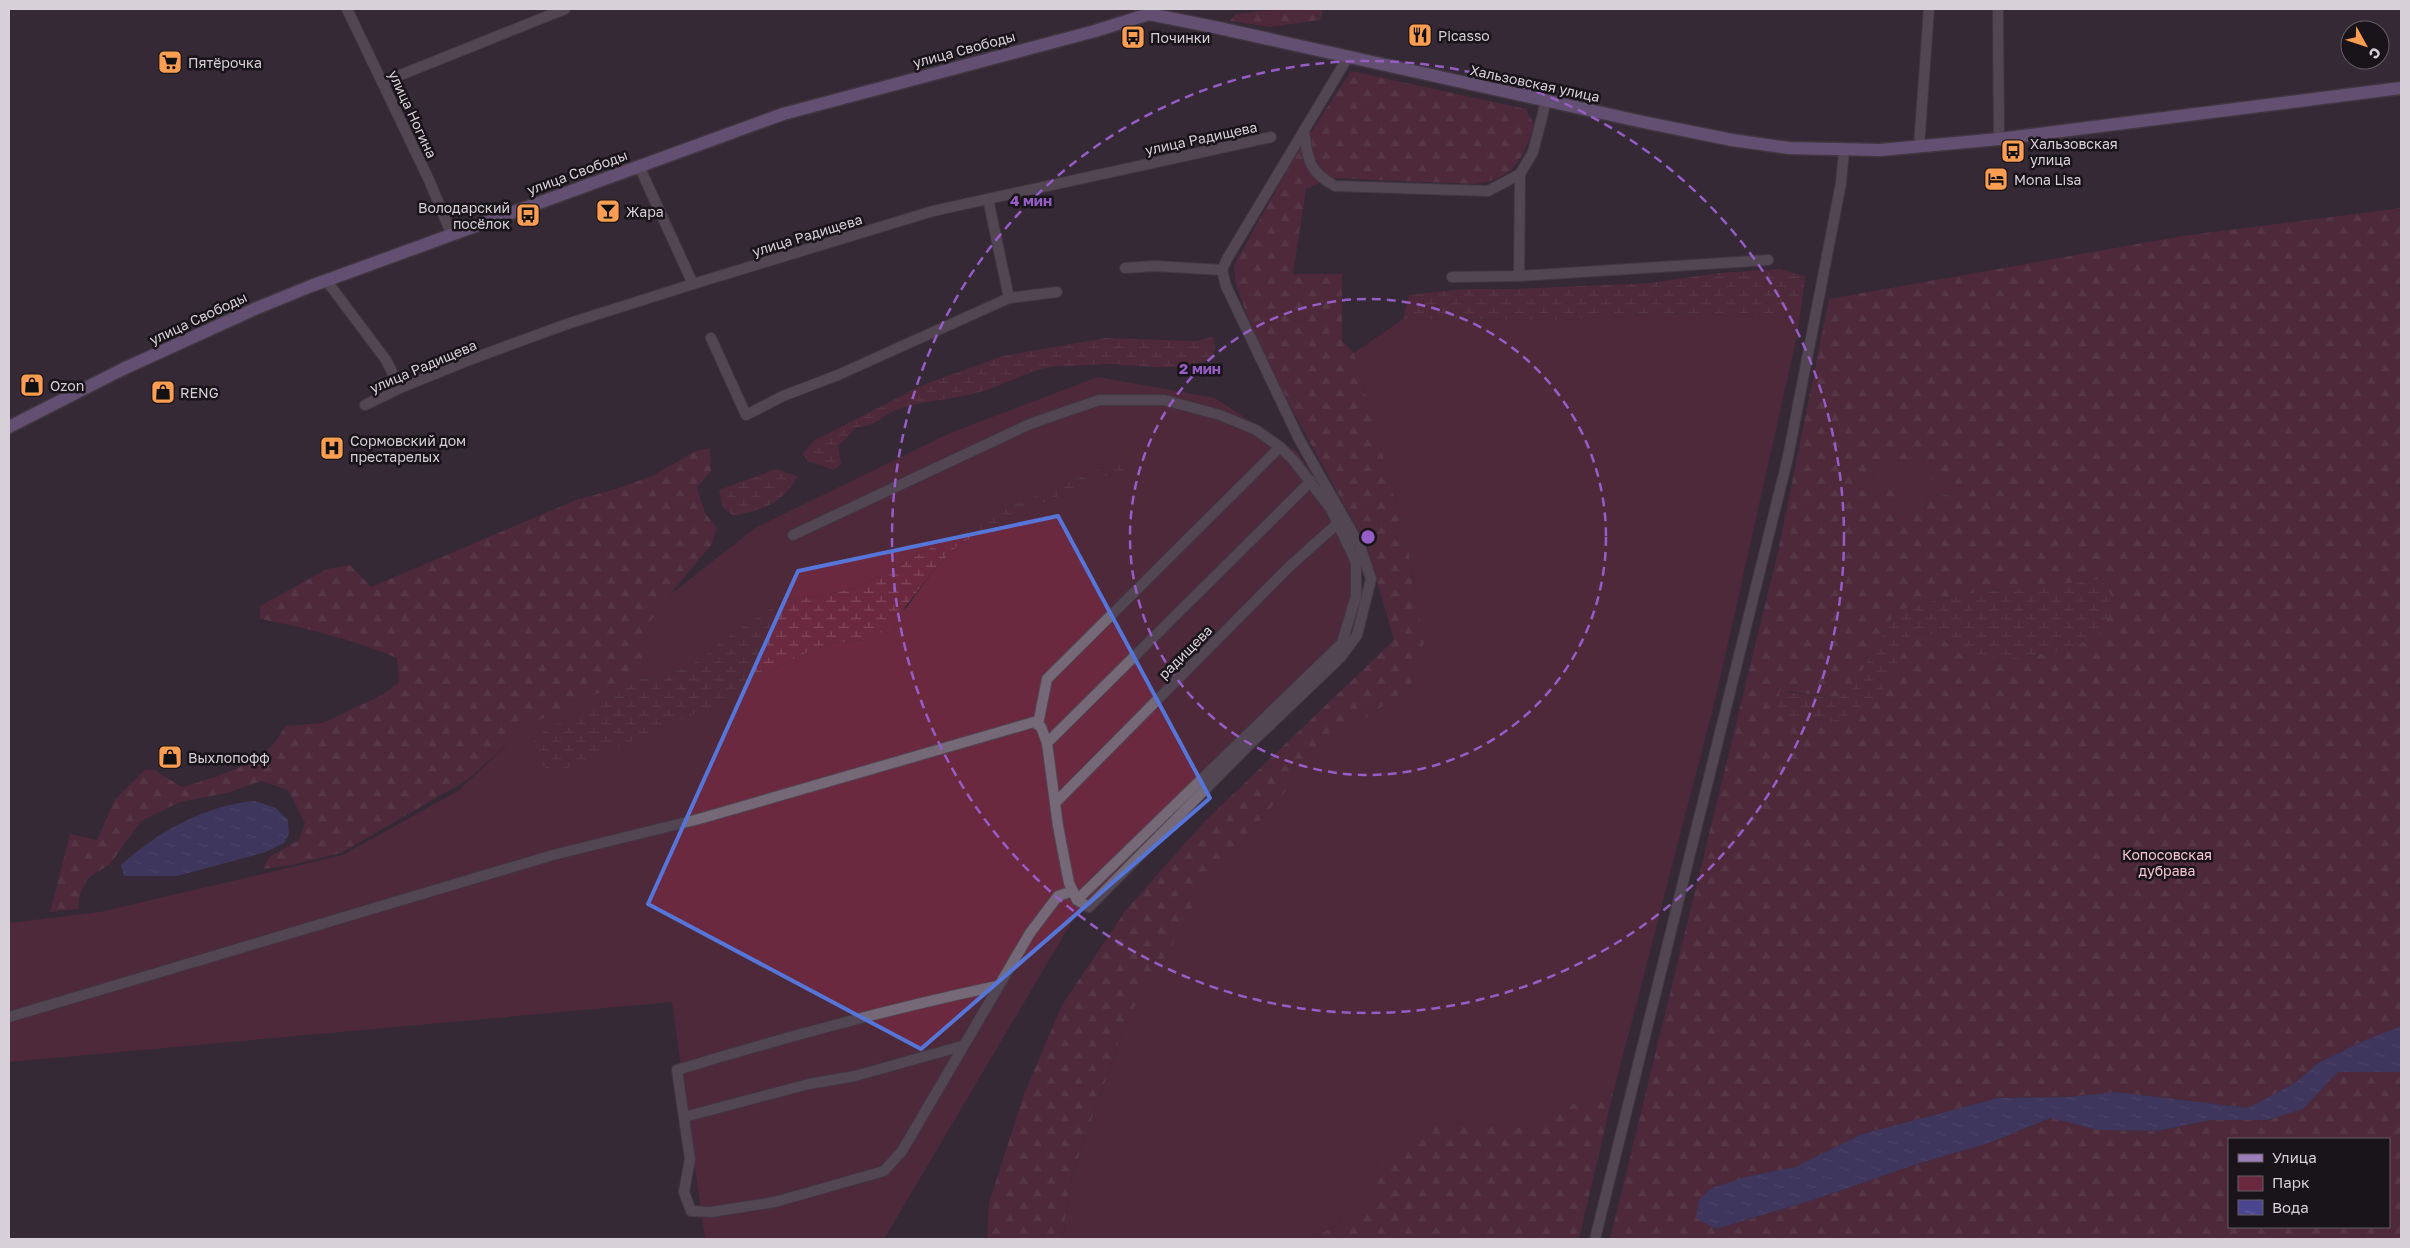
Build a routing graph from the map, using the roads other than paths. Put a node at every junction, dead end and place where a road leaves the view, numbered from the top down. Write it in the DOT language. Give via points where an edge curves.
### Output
graph roads {
  1 [pos="346,9"];
  2 [pos="565,9"];
  3 [pos="1929,9"];
  4 [pos="1999,9"];
  5 [pos="1149,12"];
  6 [pos="1348,57"];
  7 [pos="383,82"];
  8 [pos="2401,88"];
  9 [pos="1546,101"];
  10 [pos="1304,131"];
  11 [pos="1271,137"];
  12 [pos="1999,139"];
  13 [pos="1918,146"];
  14 [pos="1844,151"];
  15 [pos="639,166"];
  16 [pos="1520,174"];
  17 [pos="988,199"];
  18 [pos="451,233"];
  19 [pos="1768,260"];
  20 [pos="1125,268"];
  21 [pos="1222,270"];
  22 [pos="1519,276"];
  23 [pos="1452,277"];
  24 [pos="326,280"];
  25 [pos="693,284"];
  26 [pos="1057,292"];
  27 [pos="1009,298"];
  28 [pos="711,338"];
  29 [pos="400,388"];
  30 [pos="365,405"];
  31 [pos="9,427"];
  32 [pos="1280,447"];
  33 [pos="1311,482"];
  34 [pos="1338,523"];
  35 [pos="793,535"];
  36 [pos="1038,724"];
  37 [pos="1047,743"];
  38 [pos="1055,803"];
  39 [pos="1075,896"];
  40 [pos="997,986"];
  41 [pos="9,1017"];
  42 [pos="962,1046"];
  43 [pos="684,1117"];
  44 [pos="1595,1239"];
  1 -- 7 [label="street, улица Ногина"];
  2 -- 7 [label="street"];
  3 -- 13 [label="street"];
  4 -- 12 [label="street"];
  5 -- 6 [label="main road, Хальзовская улица"];
  5 -- 15 [label="main road, улица Свободы" via="1095,31 783,114"];
  6 -- 9 [label="main road, Хальзовская улица"];
  6 -- 10 [label="street"];
  7 -- 18 [label="street, улица Ногина"];
  8 -- 12 [label="main road, Хальзовская улица"];
  9 -- 14 [label="main road, Хальзовская улица" via="1732,140"];
  9 -- 16 [label="street" via="1533,152"];
  10 -- 16 [label="street" via="1307,157 1318,177 1335,186 1488,190"];
  10 -- 21 [label="street"];
  11 -- 17 [label="street, улица Радищева"];
  12 -- 13 [label="main road, Хальзовская улица"];
  13 -- 14 [label="main road, Хальзовская улица"];
  14 -- 44 [label="street" via="1841,183 1788,457"];
  15 -- 18 [label="main road, улица Свободы"];
  15 -- 25 [label="street"];
  16 -- 22 [label="street"];
  17 -- 25 [label="street, улица Радищева" via="933,211"];
  17 -- 27 [label="street"];
  18 -- 24 [label="main road, улица Свободы"];
  19 -- 22 [label="street"];
  20 -- 21 [label="street" via="1155,266"];
  21 -- 39 [label="street" via="1226,286 1298,439 1360,546 1371,579 1357,635 1340,658 1089,907"];
  22 -- 23 [label="street"];
  24 -- 29 [label="street" via="386,360"];
  24 -- 31 [label="main road, улица Свободы" via="123,369"];
  25 -- 29 [label="street, улица Радищева" via="567,324"];
  26 -- 27 [label="street"];
  27 -- 28 [label="street" via="746,415"];
  29 -- 30 [label="street, улица Радищева"];
  32 -- 33 [label="street"];
  32 -- 35 [label="street" via="1256,430 1220,414 1164,400 1099,400 1030,424"];
  32 -- 36 [label="street" via="1047,679"];
  33 -- 34 [label="street"];
  33 -- 37 [label="street"];
  34 -- 38 [label="street, радищева" via="1289,566"];
  34 -- 39 [label="street" via="1356,562 1356,596 1342,643"];
  36 -- 37 [label="street"];
  36 -- 41 [label="street" via="1026,724 699,819 553,855"];
  37 -- 38 [label="street"];
  38 -- 39 [label="street" via="1069,883"];
  39 -- 40 [label="street" via="1058,896"];
  40 -- 42 [label="street"];
  40 -- 43 [label="street" via="934,999 677,1070"];
  42 -- 43 [label="street" via="864,1074 809,1084"];
  42 -- 43 [label="street" via="902,1151 884,1171 776,1202 711,1212 691,1211 684,1192 690,1159"];
}
